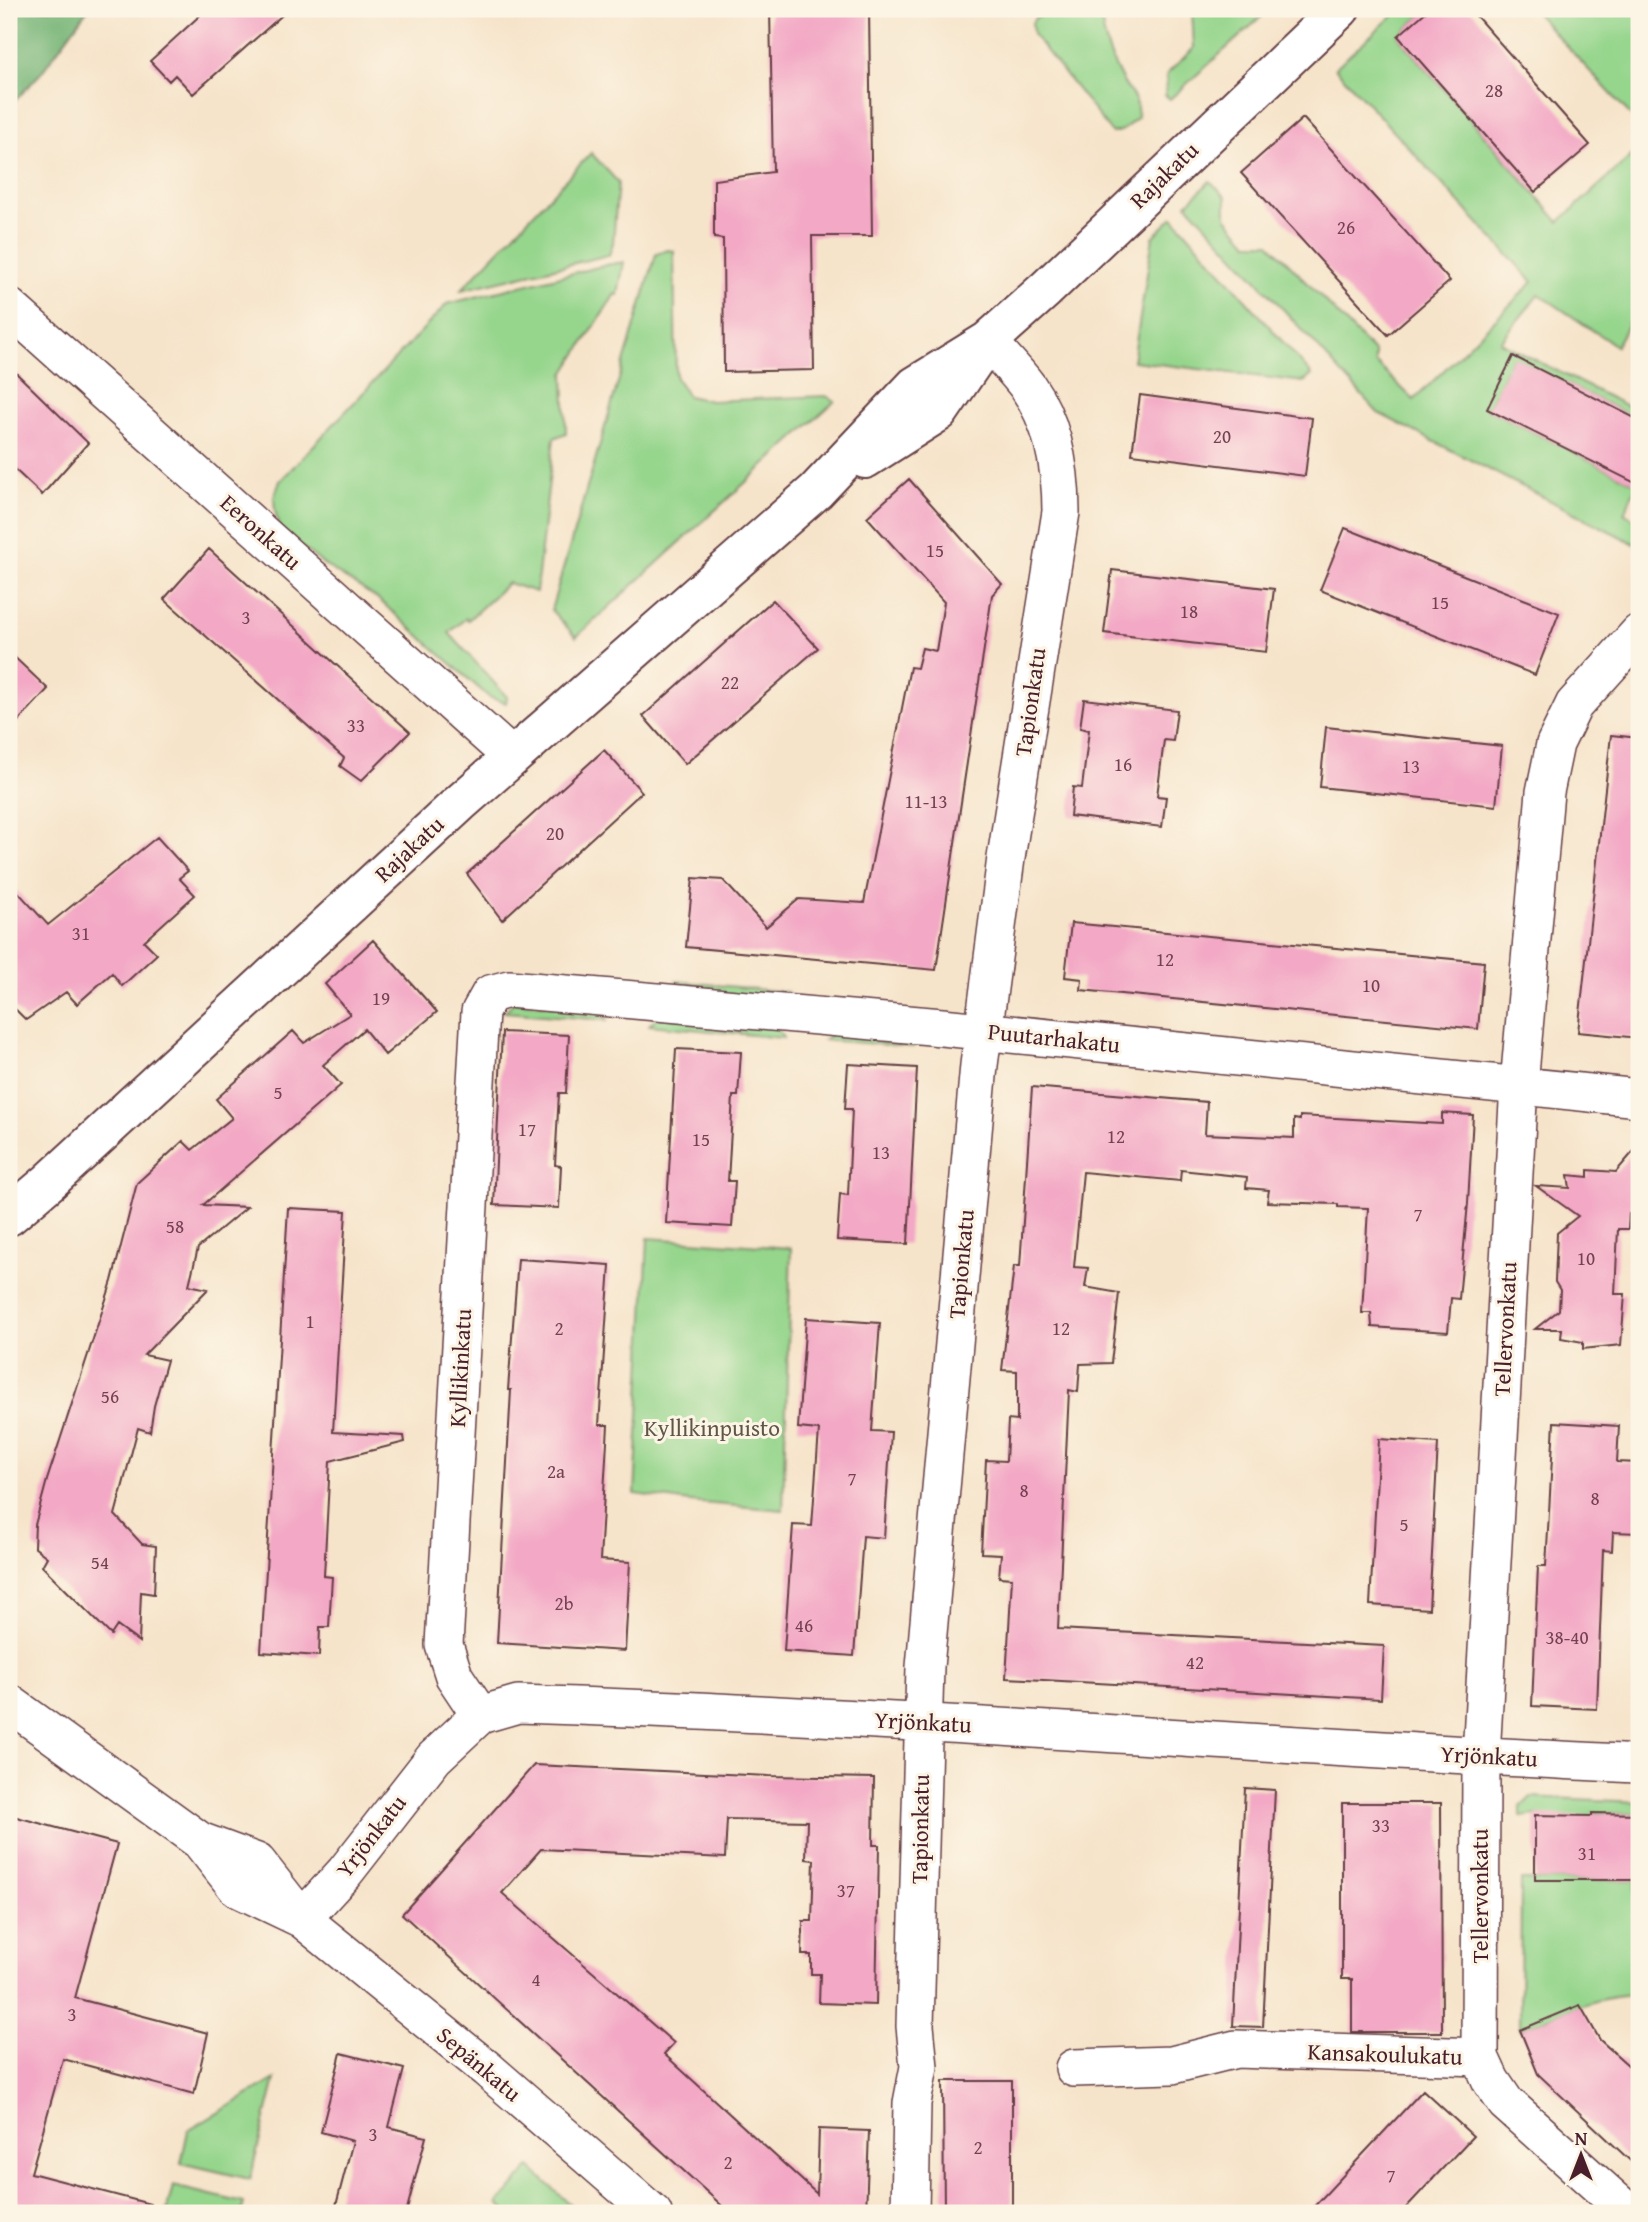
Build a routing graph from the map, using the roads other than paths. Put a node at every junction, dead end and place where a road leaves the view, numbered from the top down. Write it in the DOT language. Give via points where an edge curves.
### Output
graph roads {
  1 [pos="1340,9"];
  2 [pos="9,307"];
  3 [pos="988,341"];
  4 [pos="1639,633"];
  5 [pos="512,757"];
  6 [pos="480,1012"];
  7 [pos="982,1031"];
  8 [pos="1519,1085"];
  9 [pos="1639,1098"];
  10 [pos="9,1216"];
  11 [pos="9,1703"];
  12 [pos="480,1715"];
  13 [pos="923,1721"];
  14 [pos="1481,1756"];
  15 [pos="1639,1764"];
  16 [pos="302,1919"];
  17 [pos="1480,2057"];
  18 [pos="1074,2067"];
  19 [pos="653,2213"];
  20 [pos="910,2213"];
  21 [pos="1629,2213"];
  1 -- 3 [label="main road, Rajakatu"];
  2 -- 5 [label="street, Eeronkatu"];
  3 -- 5 [label="main road, Rajakatu" via="939,412 816,491"];
  3 -- 7 [label="street, Tapionkatu" via="1028,388 1048,427 1060,465 1061,512"];
  4 -- 8 [label="street, Tellervonkatu" via="1574,705 1555,744 1545,792"];
  5 -- 10 [label="main road, Rajakatu"];
  6 -- 7 [label="street, Puutarhakatu" via="490,994 509,989"];
  6 -- 12 [label="street, Kyllikinkatu" via="444,1645 454,1676"];
  7 -- 8 [label="street, Puutarhakatu"];
  7 -- 13 [label="street, Tapionkatu"];
  8 -- 9 [label="street, Puutarhakatu"];
  8 -- 14 [label="street, Tellervonkatu"];
  11 -- 16 [label="street, Sepänkatu" via="200,1841 257,1862"];
  12 -- 13 [label="street, Yrjönkatu" via="518,1704"];
  12 -- 16 [label="street, Yrjönkatu" via="433,1758 345,1872"];
  13 -- 14 [label="street, Yrjönkatu"];
  13 -- 20 [label="street, Tapionkatu" via="915,2025 919,2067 912,2104"];
  14 -- 15 [label="street, Yrjönkatu"];
  14 -- 17 [label="street, Tellervonkatu"];
  16 -- 19 [label="street, Sepänkatu" via="487,2069"];
  17 -- 18 [label="street, Kansakoulukatu" via="1236,2049 1172,2065"];
  17 -- 21 [label="street, Kansakoulukatu" via="1506,2103"];
}
